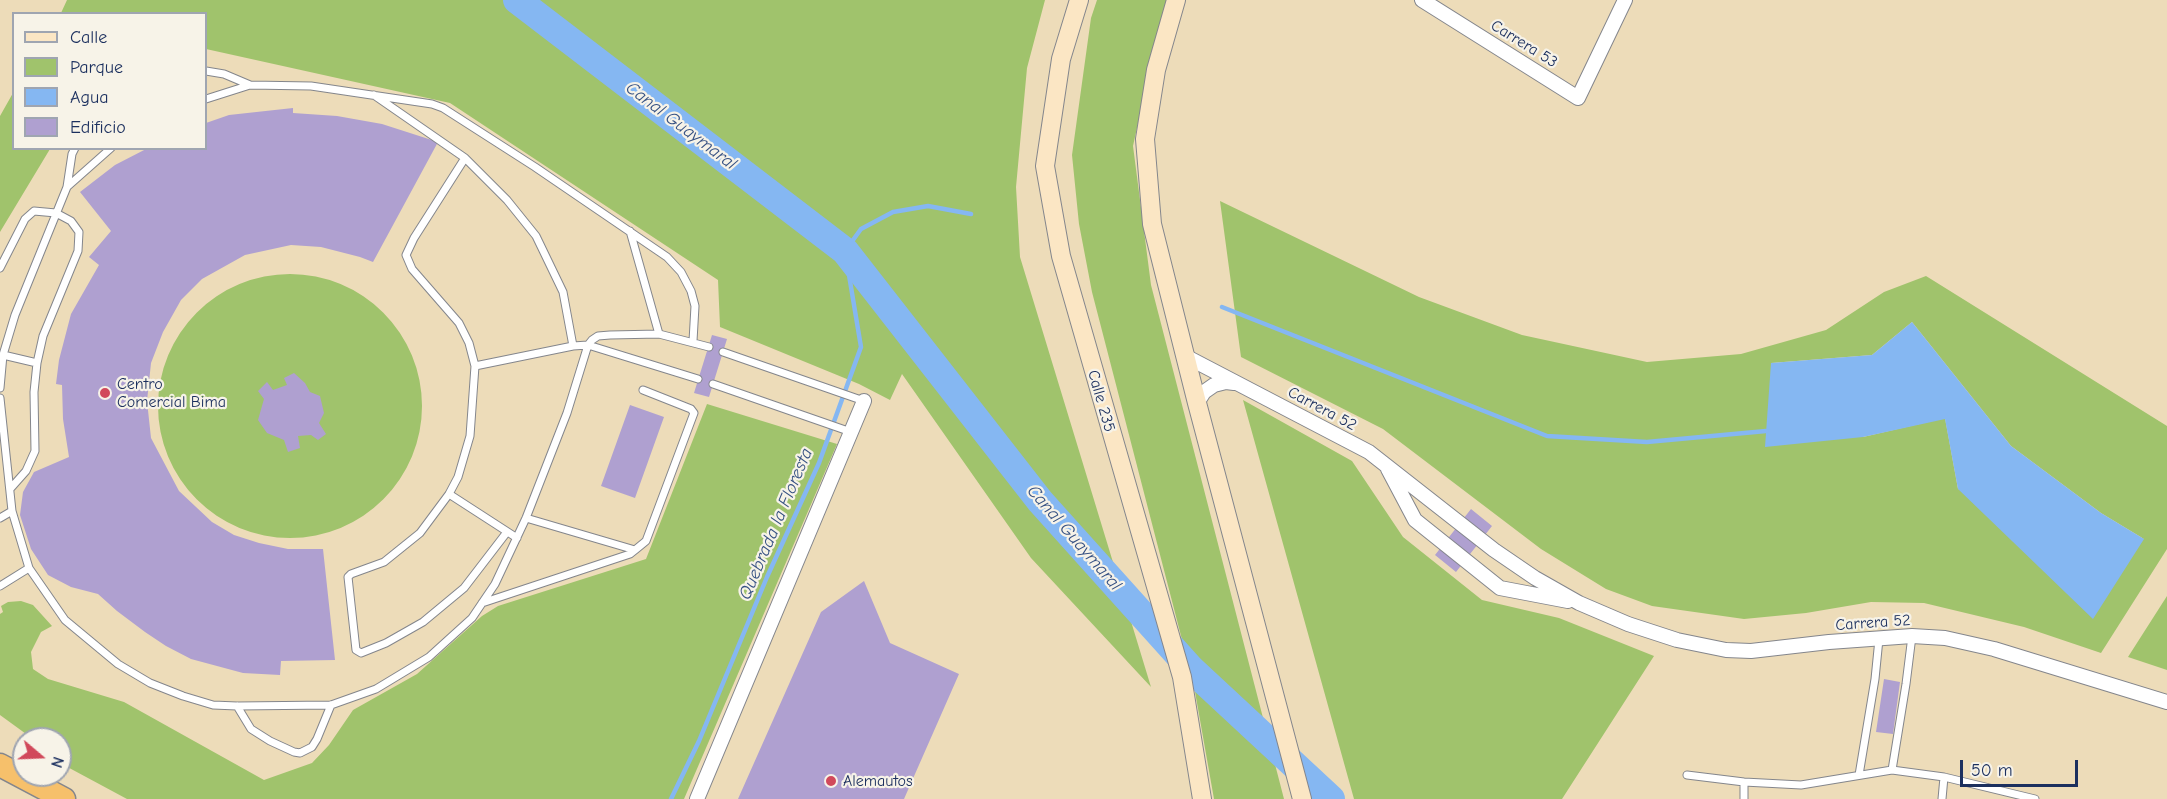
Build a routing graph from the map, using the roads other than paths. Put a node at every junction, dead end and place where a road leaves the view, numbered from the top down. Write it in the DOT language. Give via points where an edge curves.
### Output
graph roads {
  1 [pos="1079,0"];
  2 [pos="1176,0"];
  3 [pos="1422,0"];
  4 [pos="1625,0"];
  5 [pos="207,72"];
  6 [pos="250,85"];
  7 [pos="372,94"];
  8 [pos="207,99"];
  9 [pos="74,150"];
  10 [pos="109,150"];
  11 [pos="465,158"];
  12 [pos="67,187"];
  13 [pos="56,213"];
  14 [pos="630,231"];
  15 [pos="0,268"];
  16 [pos="659,334"];
  17 [pos="693,341"];
  18 [pos="588,345"];
  19 [pos="573,346"];
  20 [pos="709,347"];
  21 [pos="723,352"];
  22 [pos="3,355"];
  23 [pos="1185,356"];
  24 [pos="37,363"];
  25 [pos="475,366"];
  26 [pos="698,379"];
  27 [pos="713,384"];
  28 [pos="1241,385"];
  29 [pos="0,388"];
  30 [pos="643,390"];
  31 [pos="0,398"];
  32 [pos="864,400"];
  33 [pos="1197,403"];
  34 [pos="851,432"];
  35 [pos="1385,465"];
  36 [pos="10,489"];
  37 [pos="449,494"];
  38 [pos="1430,500"];
  39 [pos="12,511"];
  40 [pos="0,518"];
  41 [pos="526,518"];
  42 [pos="1415,520"];
  43 [pos="507,532"];
  44 [pos="517,538"];
  45 [pos="635,550"];
  46 [pos="29,568"];
  47 [pos="0,586"];
  48 [pos="482,603"];
  49 [pos="1579,603"];
  50 [pos="1912,636"];
  51 [pos="1879,639"];
  52 [pos="2167,702"];
  53 [pos="331,705"];
  54 [pos="237,706"];
  55 [pos="0,765"];
  56 [pos="1892,770"];
  57 [pos="1687,775"];
  58 [pos="1859,776"];
  59 [pos="1944,777"];
  60 [pos="0,779"];
  61 [pos="1744,782"];
  62 [pos="48,799"];
  63 [pos="64,799"];
  64 [pos="697,799"];
  65 [pos="1203,799"];
  66 [pos="1302,799"];
  67 [pos="1744,799"];
  68 [pos="1942,799"];
  69 [pos="2035,799"];
  1 -- 65 [label="main road, Calle 235" via="1061,59 1046,166 1061,256 1182,677"];
  2 -- 23 [label="main road" via="1156,70 1145,139 1152,224"];
  3 -- 4 [label="street, Carrera 53" via="1578,98"];
  5 -- 6 [label="lane" via="224,74"];
  6 -- 7 [label="lane" via="311,86"];
  6 -- 8 [label="lane"];
  7 -- 11 [label="lane"];
  7 -- 14 [label="lane" via="432,104 453,113"];
  9 -- 12 [label="lane"];
  10 -- 12 [label="lane"];
  11 -- 19 [label="lane" via="536,236 563,292"];
  11 -- 25 [label="lane" via="406,255 412,268 459,323"];
  12 -- 13 [label="lane"];
  13 -- 15 [label="lane" via="34,211 25,219"];
  13 -- 22 [label="lane"];
  13 -- 24 [label="lane" via="71,221 79,232 78,252 43,336"];
  14 -- 16 [label="lane"];
  14 -- 17 [label="lane" via="667,257 692,291"];
  16 -- 17 [label="lane"];
  16 -- 18 [label="lane" via="598,336"];
  17 -- 20 [label="lane"];
  18 -- 19 [label="lane"];
  18 -- 26 [label="lane"];
  18 -- 41 [label="lane" via="567,413"];
  19 -- 25 [label="lane"];
  21 -- 32 [label="lane"];
  22 -- 24 [label="lane"];
  22 -- 29 [label="lane"];
  23 -- 28 [label="street, Carrera 52"];
  23 -- 33 [label="main road"];
  24 -- 36 [label="lane" via="35,451 26,471"];
  25 -- 37 [label="lane" via="470,436"];
  27 -- 34 [label="lane"];
  28 -- 33 [label="street" via="1214,385"];
  28 -- 35 [label="street, Carrera 52" via="1369,452"];
  30 -- 45 [label="lane" via="694,413 646,541"];
  31 -- 36 [label="lane"];
  32 -- 34 [label="street"];
  33 -- 66 [label="main road"];
  34 -- 64 [label="street"];
  35 -- 38 [label="street, Carrera 52"];
  35 -- 42 [label="street, Carrera 52"];
  36 -- 39 [label="lane"];
  37 -- 43 [label="lane"];
  37 -- 43 [label="lane" via="420,532 384,562 348,577 358,652 386,643 423,622 464,588"];
  38 -- 42 [label="street" via="1436,510 1434,519 1426,523"];
  38 -- 49 [label="street, Carrera 52" via="1494,550"];
  39 -- 40 [label="lane"];
  39 -- 46 [label="lane"];
  41 -- 44 [label="lane"];
  41 -- 45 [label="lane"];
  42 -- 49 [label="street, Carrera 52" via="1500,588"];
  43 -- 44 [label="lane"];
  44 -- 48 [label="lane"];
  45 -- 48 [label="lane"];
  46 -- 47 [label="lane"];
  46 -- 54 [label="lane" via="65,620 118,664 183,696 213,705"];
  48 -- 53 [label="lane" via="472,618 429,657 376,689"];
  49 -- 51 [label="street, Carrera 52" via="1677,640 1726,650"];
  50 -- 51 [label="street, Carrera 52"];
  50 -- 52 [label="street, Carrera 52" via="1945,638 1994,649"];
  50 -- 56 [label="lane"];
  51 -- 58 [label="lane"];
  53 -- 54 [label="lane"];
  53 -- 54 [label="lane" via="312,747 300,753 251,729"];
  55 -- 63 [label="highway"];
  56 -- 58 [label="lane"];
  56 -- 59 [label="lane"];
  57 -- 61 [label="lane"];
  58 -- 61 [label="lane" via="1801,785"];
  59 -- 68 [label="lane"];
  59 -- 69 [label="lane"];
  60 -- 62 [label="highway"];
  61 -- 67 [label="lane"];
}
